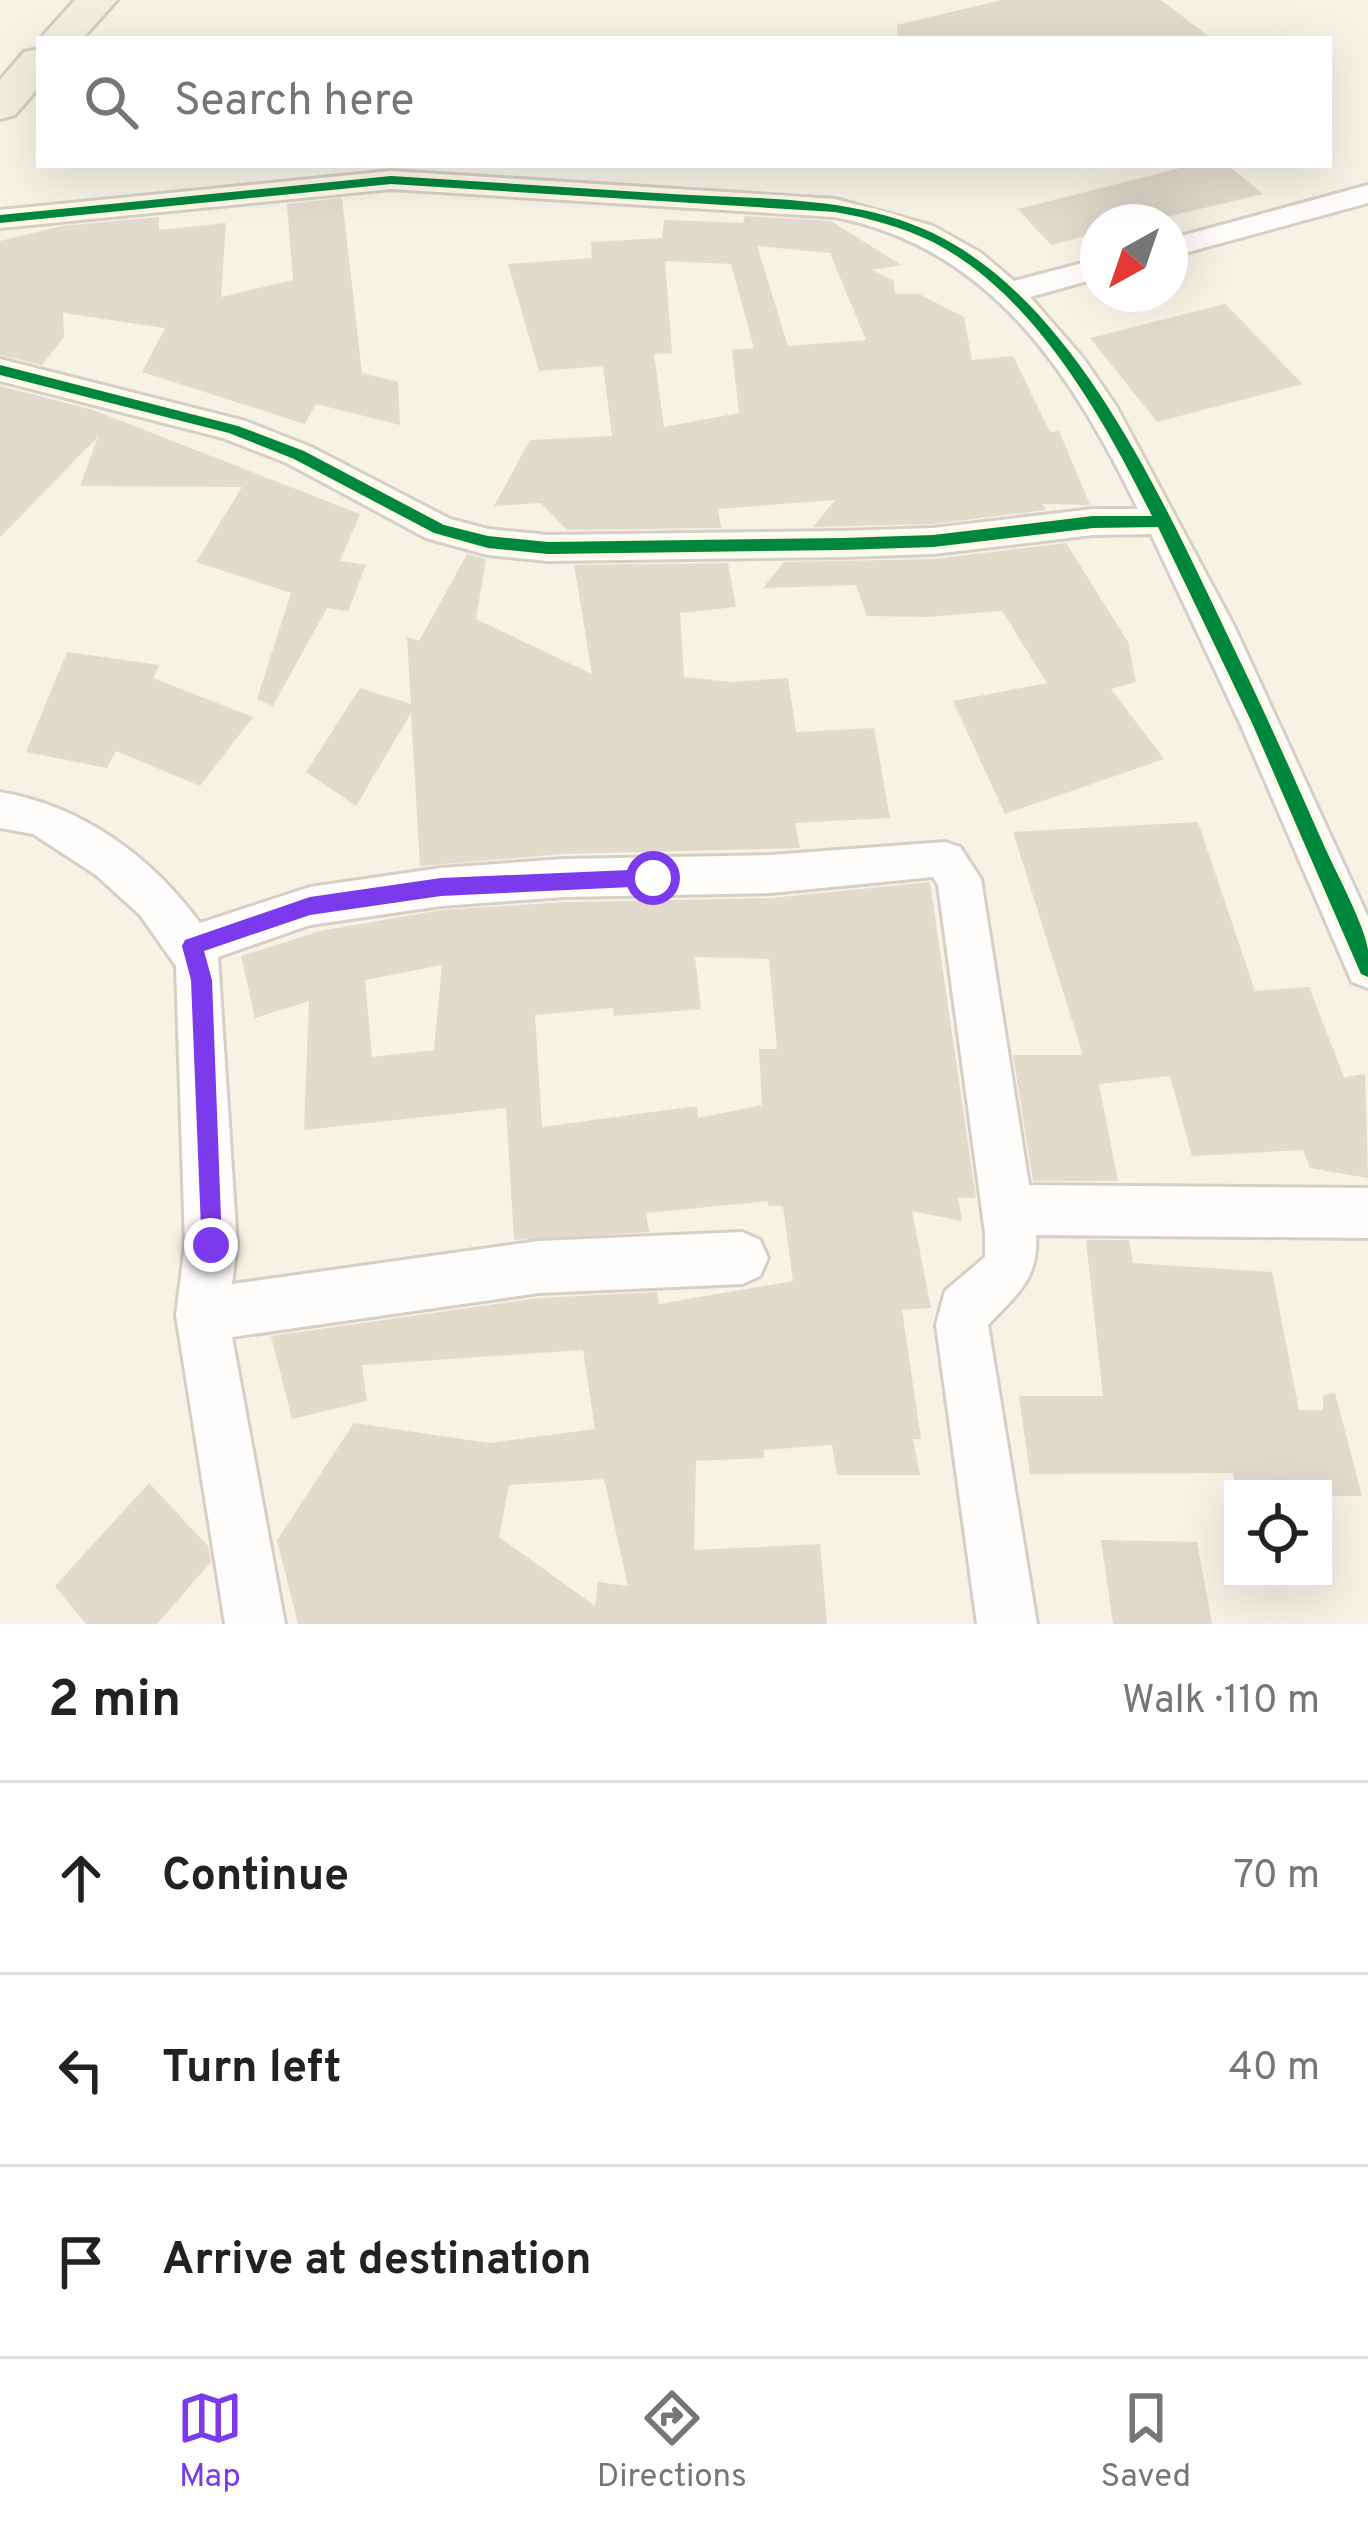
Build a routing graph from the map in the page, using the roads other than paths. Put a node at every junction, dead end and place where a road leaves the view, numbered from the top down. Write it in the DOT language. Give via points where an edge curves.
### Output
graph roads {
  1 [pos="97,0"];
  2 [pos="63,36"];
  3 [pos="1368,194"];
  4 [pos="0,219"];
  5 [pos="1188,243"];
  6 [pos="1080,273"];
  7 [pos="1008,293"];
  8 [pos="0,370"];
  9 [pos="1163,521"];
  10 [pos="0,810"];
  11 [pos="192,946"];
  12 [pos="1368,968"];
  13 [pos="1008,1210"];
  14 [pos="1368,1213"];
  15 [pos="742,1258"];
  16 [pos="202,1315"];
  17 [pos="254,1624"];
  18 [pos="1007,1624"];
  1 -- 2 [label="main road"];
  3 -- 5 [label="street"];
  4 -- 7 [label="street" via="391,180 836,208 928,234"];
  6 -- 7 [label="street"];
  7 -- 9 [label="street" via="1055,339"];
  8 -- 9 [label="street" via="233,429 299,454 439,529 488,542 548,548 933,541"];
  9 -- 12 [label="street" via="1279,756"];
  10 -- 11 [label="street" via="45,819 113,861"];
  11 -- 13 [label="street" via="310,906 441,887 945,860 959,879"];
  11 -- 16 [label="street" via="201,980 211,1245"];
  13 -- 14 [label="street"];
  13 -- 18 [label="street" via="1009,1273 964,1310 962,1325"];
  15 -- 16 [label="street" via="573,1263"];
  16 -- 17 [label="street"];
}
